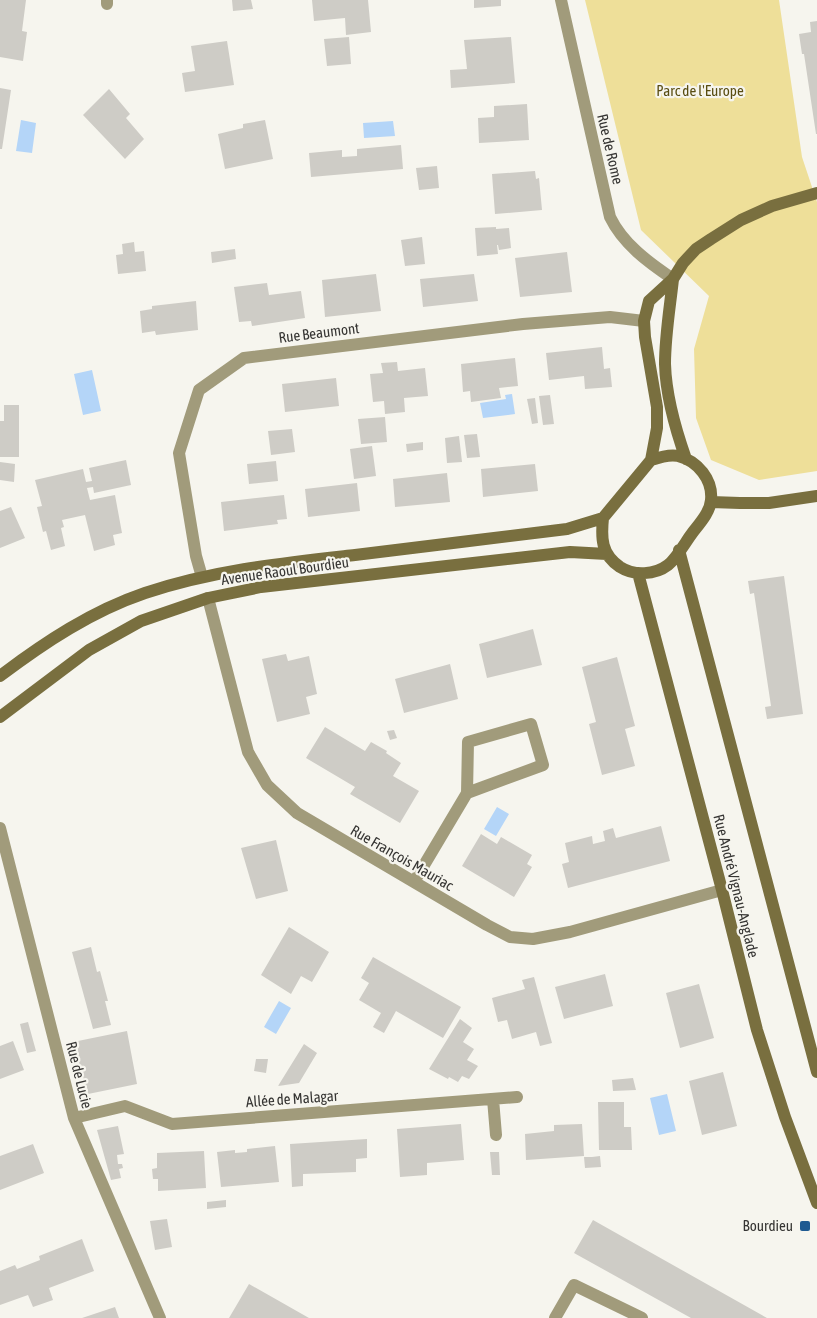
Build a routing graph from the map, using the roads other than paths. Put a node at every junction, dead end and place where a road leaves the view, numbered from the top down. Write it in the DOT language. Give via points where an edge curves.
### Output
graph roads {
  1 [pos="561,0"];
  2 [pos="817,193"];
  3 [pos="673,279"];
  4 [pos="644,321"];
  5 [pos="686,459"];
  6 [pos="651,460"];
  7 [pos="817,496"];
  8 [pos="711,502"];
  9 [pos="603,518"];
  10 [pos="679,550"];
  11 [pos="607,554"];
  12 [pos="638,573"];
  13 [pos="202,577"];
  14 [pos="208,598"];
  15 [pos="0,676"];
  16 [pos="0,717"];
  17 [pos="467,793"];
  18 [pos="0,828"];
  19 [pos="414,882"];
  20 [pos="722,890"];
  21 [pos="817,1072"];
  22 [pos="517,1097"];
  23 [pos="493,1099"];
  24 [pos="74,1118"];
  25 [pos="496,1135"];
  26 [pos="817,1203"];
  27 [pos="160,1318"];
  28 [pos="555,1318"];
  29 [pos="642,1318"];
  1 -- 3 [label="street, Rue de Rome" via="610,217 631,247"];
  2 -- 3 [label="street" via="772,206 731,226 696,249"];
  3 -- 4 [label="street" via="649,301"];
  3 -- 5 [label="street" via="665,363 669,406"];
  4 -- 6 [label="street" via="657,407"];
  4 -- 13 [label="street, Rue Beaumont" via="610,317 523,324 244,358 199,390 179,453"];
  5 -- 6 [label="street" via="677,456"];
  5 -- 8 [label="street" via="700,469 710,484"];
  6 -- 9 [label="street"];
  7 -- 8 [label="street" via="769,503"];
  8 -- 10 [label="street"];
  9 -- 11 [label="street" via="601,534"];
  9 -- 13 [label="street, Avenue Raoul Bourdieu" via="567,530 259,566"];
  10 -- 12 [label="street" via="669,564 657,571"];
  10 -- 21 [label="street, Rue André Vignau-Anglade"];
  11 -- 12 [label="street" via="620,566"];
  11 -- 14 [label="street, Avenue Raoul Bourdieu" via="570,552 261,587"];
  12 -- 20 [label="street, Rue André Vignau-Anglade"];
  13 -- 15 [label="street, Avenue Raoul Bourdieu" via="144,594 85,619"];
  14 -- 16 [label="street, Avenue Raoul Bourdieu" via="141,621 89,650"];
  14 -- 19 [label="street, Rue François Mauriac" via="248,752 267,785 297,813"];
  17 -- 17 [label="street" via="543,765 531,724 468,742"];
  17 -- 19 [label="street"];
  18 -- 24 [label="street, Rue de Lucie"];
  19 -- 20 [label="street, Rue François Mauriac" via="510,937 533,939"];
  20 -- 26 [label="street, Rue André Vignau-Anglade" via="757,1030"];
  22 -- 23 [label="street, Allée de Malagar"];
  23 -- 24 [label="street, Allée de Malagar" via="172,1124 125,1106"];
  23 -- 25 [label="street"];
  24 -- 27 [label="street, Rue de Lucie"];
  28 -- 29 [label="street" via="574,1285"];
}
